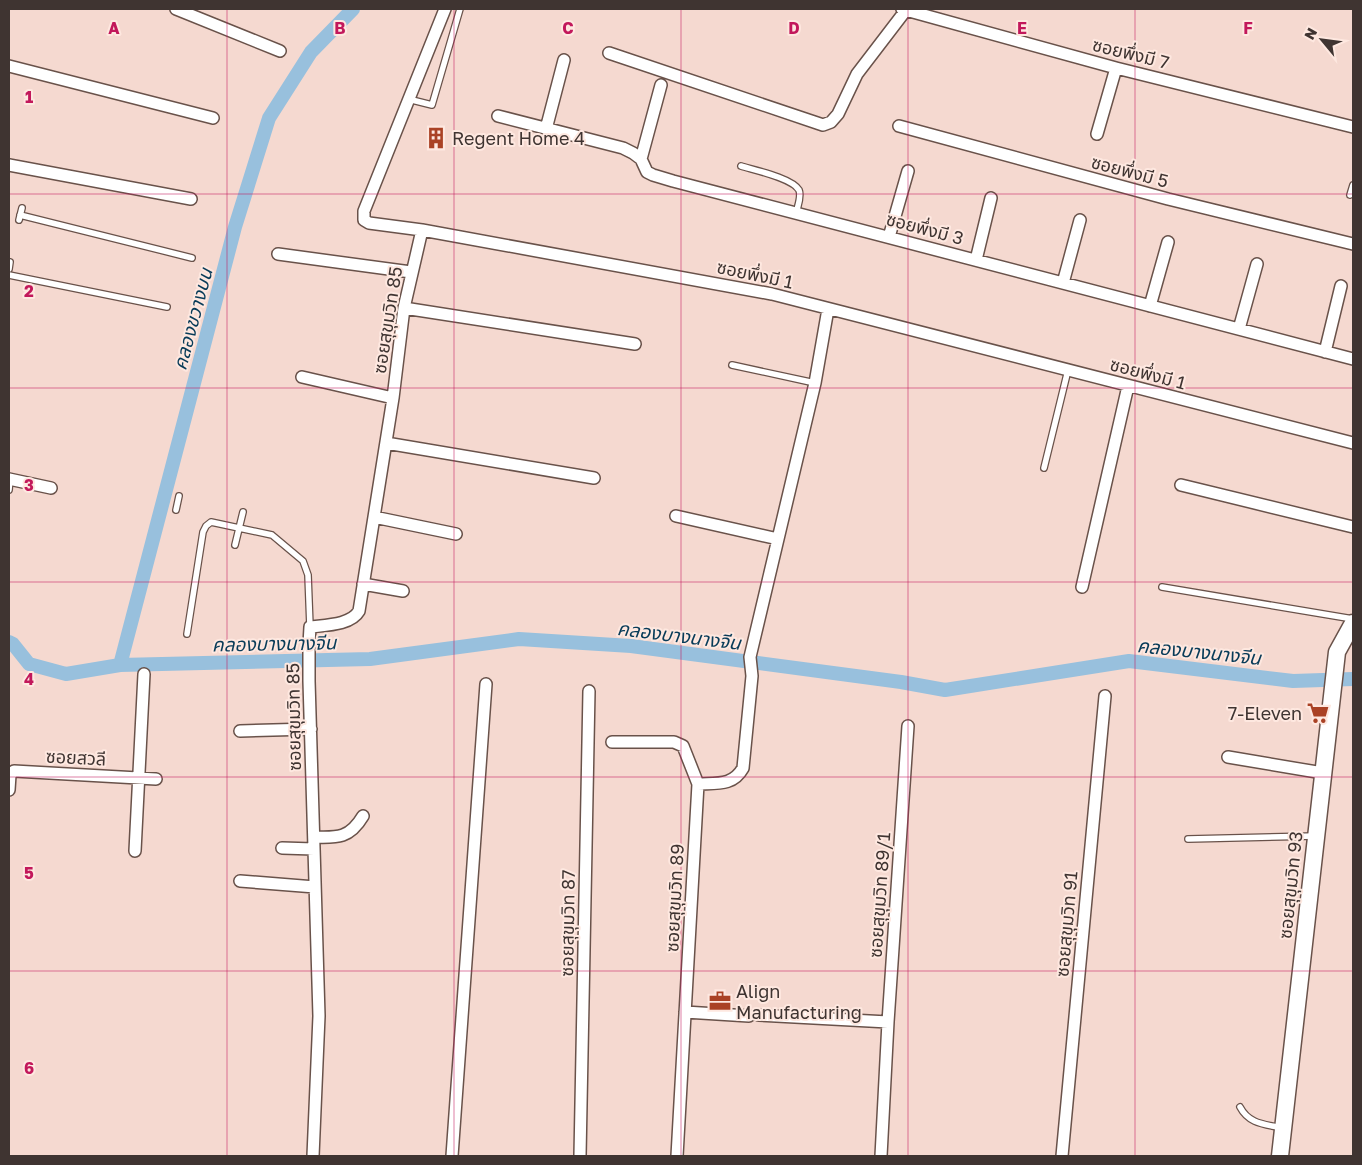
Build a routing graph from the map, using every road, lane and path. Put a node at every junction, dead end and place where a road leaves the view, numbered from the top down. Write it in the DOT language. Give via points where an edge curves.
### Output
graph roads {
  1 [pos="176,9"];
  2 [pos="445,9"];
  3 [pos="460,9"];
  4 [pos="904,9"];
  5 [pos="280,51"];
  6 [pos="610,52"];
  7 [pos="564,60"];
  8 [pos="9,66"];
  9 [pos="1116,68"];
  10 [pos="661,84"];
  11 [pos="408,99"];
  12 [pos="498,116"];
  13 [pos="213,118"];
  14 [pos="899,126"];
  15 [pos="1353,127"];
  16 [pos="546,129"];
  17 [pos="1097,134"];
  18 [pos="641,159"];
  19 [pos="9,165"];
  20 [pos="741,166"];
  21 [pos="908,171"];
  22 [pos="1353,185"];
  23 [pos="1350,195"];
  24 [pos="991,198"];
  25 [pos="190,199"];
  26 [pos="796,214"];
  27 [pos="20,215"];
  28 [pos="1080,220"];
  29 [pos="422,230"];
  30 [pos="889,237"];
  31 [pos="1168,242"];
  32 [pos="1353,244"];
  33 [pos="278,254"];
  34 [pos="192,258"];
  35 [pos="976,260"];
  36 [pos="10,262"];
  37 [pos="1258,264"];
  38 [pos="9,269"];
  39 [pos="412,272"];
  40 [pos="9,276"];
  41 [pos="1063,283"];
  42 [pos="1341,286"];
  43 [pos="1150,306"];
  44 [pos="167,307"];
  45 [pos="404,308"];
  46 [pos="828,308"];
  47 [pos="1239,329"];
  48 [pos="635,344"];
  49 [pos="1325,352"];
  50 [pos="1353,359"];
  51 [pos="732,365"];
  52 [pos="1068,370"];
  53 [pos="302,378"];
  54 [pos="814,383"];
  55 [pos="1128,386"];
  56 [pos="393,398"];
  57 [pos="386,443"];
  58 [pos="1353,443"];
  59 [pos="1044,468"];
  60 [pos="594,478"];
  61 [pos="9,483"];
  62 [pos="1181,485"];
  63 [pos="51,488"];
  64 [pos="179,496"];
  65 [pos="176,510"];
  66 [pos="243,512"];
  67 [pos="676,516"];
  68 [pos="374,518"];
  69 [pos="1353,527"];
  70 [pos="239,528"];
  71 [pos="456,534"];
  72 [pos="778,539"];
  73 [pos="235,545"];
  74 [pos="363,584"];
  75 [pos="1082,587"];
  76 [pos="1162,587"];
  77 [pos="403,591"];
  78 [pos="1352,625"];
  79 [pos="310,627"];
  80 [pos="187,634"];
  81 [pos="144,674"];
  82 [pos="486,684"];
  83 [pos="589,691"];
  84 [pos="1105,696"];
  85 [pos="908,726"];
  86 [pos="311,729"];
  87 [pos="240,731"];
  88 [pos="612,742"];
  89 [pos="1228,757"];
  90 [pos="1323,773"];
  91 [pos="138,779"];
  92 [pos="156,779"];
  93 [pos="698,784"];
  94 [pos="9,790"];
  95 [pos="363,816"];
  96 [pos="1316,836"];
  97 [pos="1188,839"];
  98 [pos="314,843"];
  99 [pos="282,848"];
  100 [pos="135,851"];
  101 [pos="240,882"];
  102 [pos="315,887"];
  103 [pos="685,1012"];
  104 [pos="888,1022"];
  105 [pos="1240,1107"];
  106 [pos="1283,1129"];
  107 [pos="313,1156"];
  108 [pos="452,1156"];
  109 [pos="580,1156"];
  110 [pos="677,1156"];
  111 [pos="881,1156"];
  112 [pos="1062,1156"];
  113 [pos="1280,1156"];
  1 -- 5 [label="street"];
  2 -- 11 [label="street, ซอยพึ่งมี 1"];
  3 -- 11 [label="lane" via="432,105"];
  4 -- 6 [label="street" via="857,74 838,114 823,125"];
  4 -- 9 [label="street, ซอยพึ่งมี 7"];
  7 -- 16 [label="street"];
  8 -- 13 [label="street"];
  9 -- 15 [label="street, ซอยพึ่งมี 7"];
  9 -- 17 [label="street"];
  10 -- 18 [label="street"];
  11 -- 29 [label="street, ซอยพึ่งมี 1" via="364,212 364,220"];
  12 -- 16 [label="street, ซอยพึ่งมี 3"];
  14 -- 32 [label="street, ซอยพึ่งมี 5" via="1168,199"];
  16 -- 18 [label="street, ซอยพึ่งมี 3" via="623,148"];
  18 -- 26 [label="street, ซอยพึ่งมี 3" via="647,172 653,175"];
  19 -- 25 [label="street" via="30,172"];
  20 -- 26 [label="lane" via="790,182 800,196"];
  21 -- 30 [label="street"];
  22 -- 23 [label="lane"];
  24 -- 35 [label="street"];
  26 -- 30 [label="street, ซอยพึ่งมี 3"];
  27 -- 34 [label="lane"];
  28 -- 41 [label="street"];
  29 -- 39 [label="street, ซอยสุขุมวิท 85"];
  29 -- 46 [label="street, ซอยพึ่งมี 1" via="772,294"];
  30 -- 35 [label="street, ซอยพึ่งมี 3"];
  31 -- 43 [label="street"];
  33 -- 39 [label="street"];
  35 -- 41 [label="street, ซอยพึ่งมี 3"];
  36 -- 38 [label="lane"];
  37 -- 47 [label="street"];
  39 -- 45 [label="street, ซอยสุขุมวิท 85"];
  40 -- 44 [label="lane"];
  41 -- 43 [label="street, ซอยพึ่งมี 3"];
  42 -- 49 [label="street"];
  43 -- 47 [label="street, ซอยพึ่งมี 3"];
  45 -- 48 [label="street"];
  45 -- 56 [label="street, ซอยสุขุมวิท 85"];
  46 -- 52 [label="street, ซอยพึ่งมี 1"];
  46 -- 54 [label="street"];
  47 -- 49 [label="street, ซอยพึ่งมี 3"];
  49 -- 50 [label="street, ซอยพึ่งมี 3"];
  51 -- 54 [label="lane"];
  52 -- 55 [label="street, ซอยพึ่งมี 1"];
  52 -- 59 [label="lane"];
  53 -- 56 [label="street"];
  54 -- 72 [label="street"];
  55 -- 58 [label="street, ซอยพึ่งมี 1"];
  55 -- 75 [label="street"];
  56 -- 57 [label="street, ซอยสุขุมวิท 85"];
  57 -- 60 [label="street"];
  57 -- 68 [label="street, ซอยสุขุมวิท 85"];
  61 -- 63 [label="street"];
  62 -- 69 [label="street"];
  64 -- 65 [label="lane"];
  66 -- 70 [label="lane"];
  67 -- 72 [label="street"];
  68 -- 71 [label="street"];
  68 -- 74 [label="street, ซอยสุขุมวิท 85"];
  70 -- 73 [label="lane"];
  70 -- 79 [label="lane" via="272,535 302,561 308,575"];
  70 -- 80 [label="lane" via="211,522 204,529"];
  72 -- 93 [label="street" via="750,657 752,676 743,768 738,778 730,781"];
  74 -- 77 [label="street"];
  74 -- 79 [label="street, ซอยสุขุมวิท 85" via="355,617"];
  76 -- 78 [label="lane"];
  78 -- 90 [label="street, ซอยสุขุมวิท 93" via="1337,652"];
  79 -- 86 [label="street, ซอยสุขุมวิท 85"];
  81 -- 91 [label="street"];
  82 -- 108 [label="street"];
  83 -- 109 [label="street, ซอยสุขุมวิท 87"];
  84 -- 112 [label="street, ซอยสุขุมวิท 91"];
  85 -- 104 [label="street, ซอยสุขุมวิท 89/1"];
  86 -- 87 [label="street"];
  86 -- 98 [label="street, ซอยสุขุมวิท 85"];
  88 -- 93 [label="street" via="678,743"];
  89 -- 90 [label="street"];
  90 -- 96 [label="street, ซอยสุขุมวิท 93"];
  91 -- 92 [label="street, ซอยสวลี"];
  91 -- 94 [label="street, ซอยสวลี" via="14,771 10,775"];
  91 -- 100 [label="street"];
  93 -- 103 [label="street, ซอยสุขุมวิท 89"];
  95 -- 98 [label="street" via="357,826 342,836"];
  96 -- 97 [label="lane"];
  96 -- 106 [label="street, ซอยสุขุมวิท 93"];
  98 -- 99 [label="street"];
  98 -- 102 [label="street, ซอยสุขุมวิท 85"];
  101 -- 102 [label="street"];
  102 -- 107 [label="street, ซอยสุขุมวิท 85" via="318,1016"];
  103 -- 104 [label="street"];
  103 -- 110 [label="street, ซอยสุขุมวิท 89"];
  104 -- 111 [label="street, ซอยสุขุมวิท 89/1"];
  105 -- 106 [label="lane" via="1245,1116 1257,1123"];
  106 -- 113 [label="street, ซอยสุขุมวิท 93"];
}
